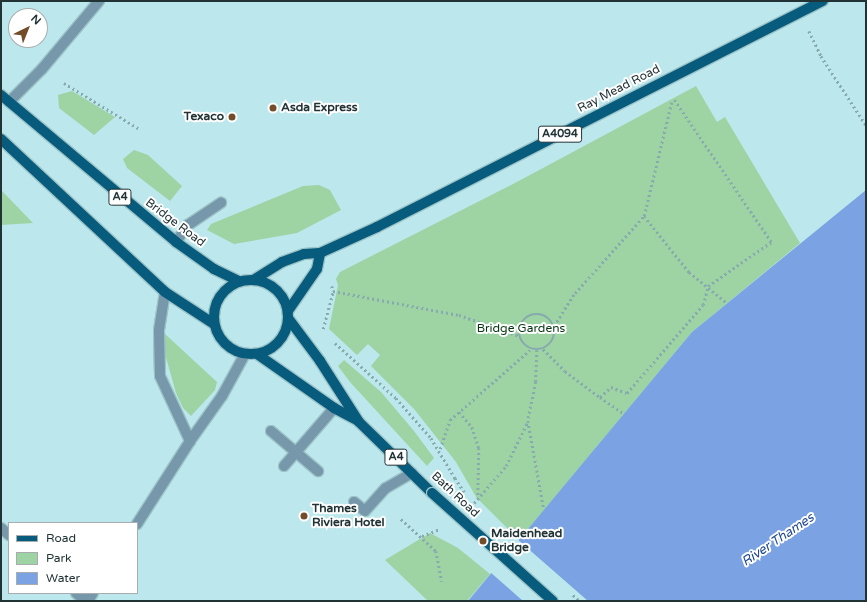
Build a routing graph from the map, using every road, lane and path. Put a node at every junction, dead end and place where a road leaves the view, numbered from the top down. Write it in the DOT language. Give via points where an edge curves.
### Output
graph roads {
  1 [pos="99,1"];
  2 [pos="823,1"];
  3 [pos="799,13"];
  4 [pos="64,83"];
  5 [pos="5,99"];
  6 [pos="866,125"];
  7 [pos="138,128"];
  8 [pos="1,139"];
  9 [pos="221,203"];
  10 [pos="644,216"];
  11 [pos="176,242"];
  12 [pos="320,253"];
  13 [pos="254,279"];
  14 [pos="239,281"];
  15 [pos="331,281"];
  16 [pos="708,286"];
  17 [pos="333,291"];
  18 [pos="165,292"];
  19 [pos="728,303"];
  20 [pos="288,315"];
  21 [pos="214,324"];
  22 [pos="554,326"];
  23 [pos="327,336"];
  24 [pos="519,336"];
  25 [pos="331,340"];
  26 [pos="543,349"];
  27 [pos="530,350"];
  28 [pos="537,350"];
  29 [pos="245,354"];
  30 [pos="257,354"];
  31 [pos="600,397"];
  32 [pos="334,408"];
  33 [pos="459,412"];
  34 [pos="624,414"];
  35 [pos="528,421"];
  36 [pos="359,422"];
  37 [pos="271,431"];
  38 [pos="190,441"];
  39 [pos="439,450"];
  40 [pos="296,452"];
  41 [pos="284,466"];
  42 [pos="318,471"];
  43 [pos="412,473"];
  44 [pos="455,478"];
  45 [pos="354,502"];
  46 [pos="544,510"];
  47 [pos="401,519"];
  48 [pos="138,522"];
  49 [pos="442,581"];
  50 [pos="77,594"];
  51 [pos="87,601"];
  52 [pos="553,601"];
  1 -- 5 [label="street" via="42,69"];
  2 -- 3 [label="main road, Ray Mead Road / A4094"];
  3 -- 6 [label="path" via="821,56"];
  3 -- 12 [label="main road, Ray Mead Road / A4094" via="377,227"];
  4 -- 7 [label="path"];
  5 -- 11 [label="main road, Bridge Road / A4"];
  8 -- 18 [label="main road"];
  9 -- 11 [label="street" via="188,225"];
  10 -- 16 [label="path" via="689,272"];
  10 -- 16 [label="path" via="673,98 771,242"];
  10 -- 22 [label="path" via="575,293"];
  11 -- 14 [label="main road, Bridge Road / A4" via="214,269"];
  12 -- 13 [label="main road, Ray Mead Road / A4094" via="304,254 282,262"];
  12 -- 20 [label="main road" via="317,269"];
  13 -- 14 [label="main road, Bath Road / A4"];
  13 -- 20 [label="main road, Bath Road / A4" via="266,282 277,289"];
  14 -- 21 [label="main road, Bath Road / A4" via="227,288 218,298 213,310"];
  15 -- 17 [label="path"];
  16 -- 19 [label="path"];
  16 -- 31 [label="path" via="703,305 626,393 612,387"];
  17 -- 23 [label="path" via="322,323"];
  17 -- 24 [label="path" via="459,315"];
  18 -- 21 [label="main road"];
  18 -- 38 [label="street" via="158,330 160,376"];
  20 -- 30 [label="main road" via="286,330 279,342 270,350"];
  20 -- 36 [label="main road, Bath Road / A4"];
  21 -- 29 [label="main road" via="224,344"];
  22 -- 24 [label="path" via="545,316 529,316 523,320"];
  22 -- 26 [label="path" via="555,336"];
  24 -- 27 [label="path"];
  25 -- 39 [label="path" via="396,398"];
  26 -- 28 [label="path"];
  26 -- 31 [label="path" via="565,371"];
  27 -- 28 [label="path"];
  27 -- 33 [label="path"];
  28 -- 35 [label="path" via="536,382"];
  29 -- 30 [label="main road"];
  29 -- 38 [label="street" via="222,396"];
  30 -- 32 [label="main road, Bath Road / A4"];
  31 -- 34 [label="path"];
  32 -- 36 [label="main road, Bath Road / A4"];
  32 -- 40 [label="street"];
  33 -- 35 [label="path" via="472,427 477,439 478,499 506,466"];
  33 -- 39 [label="path" via="445,430"];
  35 -- 46 [label="path"];
  36 -- 43 [label="main road, Bath Road / A4"];
  37 -- 40 [label="street"];
  38 -- 48 [label="street"];
  39 -- 44 [label="path"];
  40 -- 41 [label="street"];
  40 -- 42 [label="street"];
  43 -- 45 [label="street" via="386,488 365,511"];
  43 -- 52 [label="main road, Bath Road / A4, bridge"];
  47 -- 49 [label="path" via="436,551"];
  50 -- 51 [label="street"];
}
